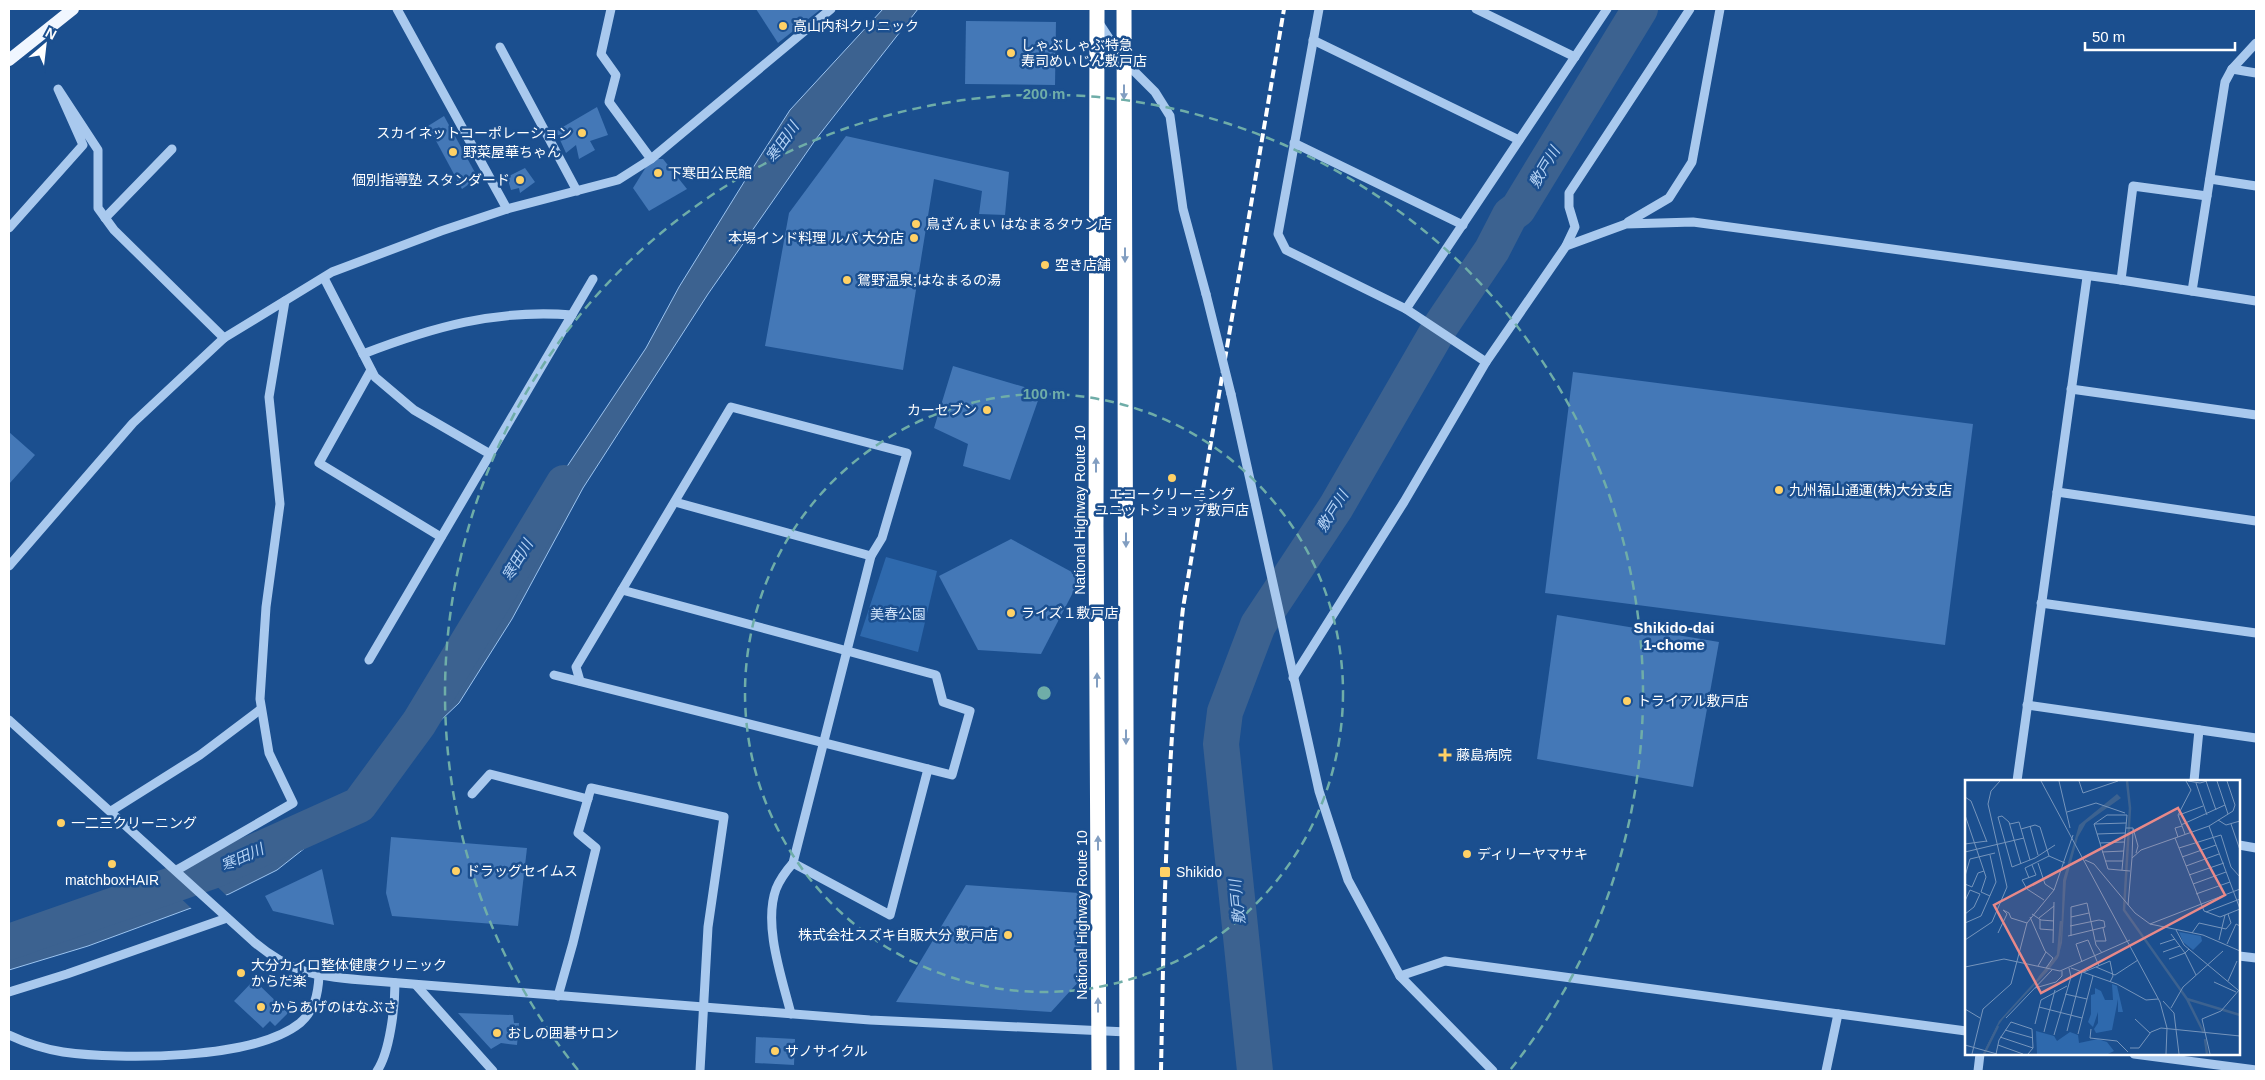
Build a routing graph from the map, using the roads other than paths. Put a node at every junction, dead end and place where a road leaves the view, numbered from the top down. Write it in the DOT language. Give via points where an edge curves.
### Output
graph roads {
  1 [pos="73,9"];
  2 [pos="397,9"];
  3 [pos="611,9"];
  4 [pos="831,9"];
  5 [pos="1124,9"];
  6 [pos="1318,9"];
  7 [pos="1476,9"];
  8 [pos="1608,9"];
  9 [pos="1690,9"];
  10 [pos="1720,9"];
  11 [pos="1097,15"];
  12 [pos="1313,40"];
  13 [pos="2256,44"];
  14 [pos="500,47"];
  15 [pos="1575,57"];
  16 [pos="9,60"];
  17 [pos="1124,61"];
  18 [pos="2232,69"];
  19 [pos="2256,73"];
  20 [pos="1519,140"];
  21 [pos="1294,143"];
  22 [pos="172,149"];
  23 [pos="651,158"];
  24 [pos="2210,179"];
  25 [pos="2256,186"];
  26 [pos="577,192"];
  27 [pos="2207,196"];
  28 [pos="507,209"];
  29 [pos="105,218"];
  30 [pos="1626,224"];
  31 [pos="1463,225"];
  32 [pos="9,228"];
  33 [pos="1566,246"];
  34 [pos="2086,277"];
  35 [pos="324,278"];
  36 [pos="593,279"];
  37 [pos="2121,280"];
  38 [pos="2192,291"];
  39 [pos="2256,300"];
  40 [pos="285,301"];
  41 [pos="1406,309"];
  42 [pos="572,315"];
  43 [pos="224,338"];
  44 [pos="363,354"];
  45 [pos="1486,362"];
  46 [pos="371,370"];
  47 [pos="2071,389"];
  48 [pos="2256,415"];
  49 [pos="490,454"];
  50 [pos="2057,492"];
  51 [pos="675,502"];
  52 [pos="2256,521"];
  53 [pos="441,537"];
  54 [pos="871,556"];
  55 [pos="9,566"];
  56 [pos="622,590"];
  57 [pos="2041,603"];
  58 [pos="2256,633"];
  59 [pos="847,651"];
  60 [pos="369,660"];
  61 [pos="554,675"];
  62 [pos="1293,678"];
  63 [pos="580,681"];
  64 [pos="2027,705"];
  65 [pos="261,708"];
  66 [pos="9,720"];
  67 [pos="2199,730"];
  68 [pos="2256,738"];
  69 [pos="823,743"];
  70 [pos="928,769"];
  71 [pos="2017,780"];
  72 [pos="2194,780"];
  73 [pos="472,794"];
  74 [pos="588,799"];
  75 [pos="111,811"];
  76 [pos="2240,845"];
  77 [pos="2256,848"];
  78 [pos="793,862"];
  79 [pos="177,870"];
  80 [pos="227,918"];
  81 [pos="2240,956"];
  82 [pos="2256,958"];
  83 [pos="320,976"];
  84 [pos="1400,976"];
  85 [pos="395,983"];
  86 [pos="416,985"];
  87 [pos="9,992"];
  88 [pos="558,996"];
  89 [pos="704,1008"];
  90 [pos="791,1014"];
  91 [pos="1838,1014"];
  92 [pos="1099,1031"];
  93 [pos="1965,1031"];
  94 [pos="1127,1032"];
  95 [pos="9,1035"];
  96 [pos="1980,1055"];
  97 [pos="2142,1055"];
  98 [pos="2256,1070"];
  99 [pos="378,1071"];
  100 [pos="493,1071"];
  101 [pos="700,1071"];
  102 [pos="1099,1071"];
  103 [pos="1127,1071"];
  104 [pos="1493,1071"];
  105 [pos="1826,1071"];
  106 [pos="1978,1071"];
  1 -- 16 [label="main road"];
  2 -- 28 [label="street"];
  3 -- 23 [label="street" via="601,54 616,75 609,102"];
  4 -- 23 [label="street"];
  5 -- 17 [label="highway"];
  6 -- 12 [label="street"];
  7 -- 15 [label="street"];
  8 -- 15 [label="street"];
  9 -- 33 [label="street" via="1569,193 1575,227"];
  10 -- 30 [label="street" via="1692,162 1669,198"];
  11 -- 17 [label="street"];
  92 -- 11 [label="highway, National Highway Route 10, one-way"];
  12 -- 20 [label="street"];
  12 -- 21 [label="street"];
  13 -- 18 [label="street"];
  14 -- 26 [label="street"];
  15 -- 20 [label="street"];
  17 -- 62 [label="street, bridge" via="1155,92 1170,116 1183,209 1230,394"];
  17 -- 94 [label="highway, one-way"];
  18 -- 19 [label="street"];
  18 -- 24 [label="street" via="2225,82"];
  20 -- 31 [label="street"];
  21 -- 31 [label="street"];
  21 -- 41 [label="street" via="1278,234 1286,250"];
  22 -- 29 [label="street"];
  23 -- 26 [label="street" via="618,180"];
  24 -- 25 [label="street"];
  24 -- 27 [label="street"];
  26 -- 28 [label="street"];
  27 -- 37 [label="street" via="2133,186"];
  27 -- 38 [label="street"];
  28 -- 35 [label="street" via="332,272"];
  29 -- 32 [label="street" via="98,208 98,150 58,89 83,145"];
  29 -- 43 [label="street"];
  30 -- 33 [label="street"];
  30 -- 34 [label="street" via="1693,222"];
  31 -- 41 [label="street"];
  33 -- 45 [label="street"];
  34 -- 37 [label="street"];
  34 -- 47 [label="street"];
  35 -- 40 [label="street"];
  35 -- 44 [label="street"];
  36 -- 42 [label="street"];
  37 -- 38 [label="street"];
  38 -- 39 [label="street"];
  40 -- 43 [label="street"];
  40 -- 65 [label="street" via="269,397 280,504 266,607"];
  41 -- 45 [label="street"];
  42 -- 44 [label="street" via="518,313 460,322"];
  42 -- 49 [label="street"];
  43 -- 55 [label="street" via="133,423"];
  44 -- 46 [label="street"];
  45 -- 62 [label="street" via="1404,502"];
  46 -- 49 [label="street" via="414,410"];
  46 -- 53 [label="street" via="319,463"];
  47 -- 48 [label="street"];
  47 -- 50 [label="street"];
  49 -- 53 [label="street"];
  50 -- 52 [label="street"];
  50 -- 57 [label="street"];
  51 -- 54 [label="street"];
  51 -- 54 [label="street" via="731,406 907,453 882,538"];
  51 -- 56 [label="street"];
  53 -- 60 [label="street"];
  54 -- 59 [label="street"];
  56 -- 59 [label="street"];
  56 -- 63 [label="street" via="576,667"];
  57 -- 58 [label="street"];
  57 -- 64 [label="street"];
  59 -- 69 [label="street"];
  59 -- 70 [label="street" via="936,675 944,702 970,711 952,775"];
  61 -- 63 [label="street"];
  62 -- 84 [label="street" via="1319,790 1348,880"];
  63 -- 69 [label="street"];
  64 -- 67 [label="street"];
  64 -- 71 [label="street"];
  65 -- 75 [label="street" via="200,756"];
  65 -- 79 [label="street" via="269,754 293,803"];
  66 -- 75 [label="street"];
  67 -- 68 [label="street"];
  67 -- 72 [label="street"];
  69 -- 70 [label="street"];
  69 -- 78 [label="street"];
  70 -- 78 [label="street" via="890,915"];
  73 -- 74 [label="street" via="490,774"];
  74 -- 88 [label="street" via="578,833 596,848"];
  74 -- 89 [label="street" via="591,788 724,817 708,927"];
  75 -- 79 [label="street"];
  76 -- 77 [label="street"];
  78 -- 90 [label="street" via="776,889 772,914 775,946"];
  79 -- 80 [label="street"];
  80 -- 83 [label="street" via="277,960"];
  80 -- 87 [label="street"];
  81 -- 82 [label="street"];
  83 -- 85 [label="street"];
  83 -- 95 [label="street" via="316,1002 299,1023 272,1038 220,1050 165,1055 86,1054 38,1047"];
  84 -- 91 [label="street" via="1445,961"];
  84 -- 104 [label="street"];
  85 -- 86 [label="street"];
  85 -- 99 [label="street" via="394,1010"];
  86 -- 88 [label="street"];
  86 -- 100 [label="street"];
  88 -- 89 [label="street"];
  89 -- 90 [label="street"];
  89 -- 101 [label="street"];
  90 -- 92 [label="street"];
  91 -- 93 [label="street"];
  91 -- 105 [label="street"];
  92 -- 94 [label="street"];
  92 -- 102 [label="highway, National Highway Route 10"];
  94 -- 103 [label="highway"];
  96 -- 106 [label="street"];
  97 -- 98 [label="street"];
}
